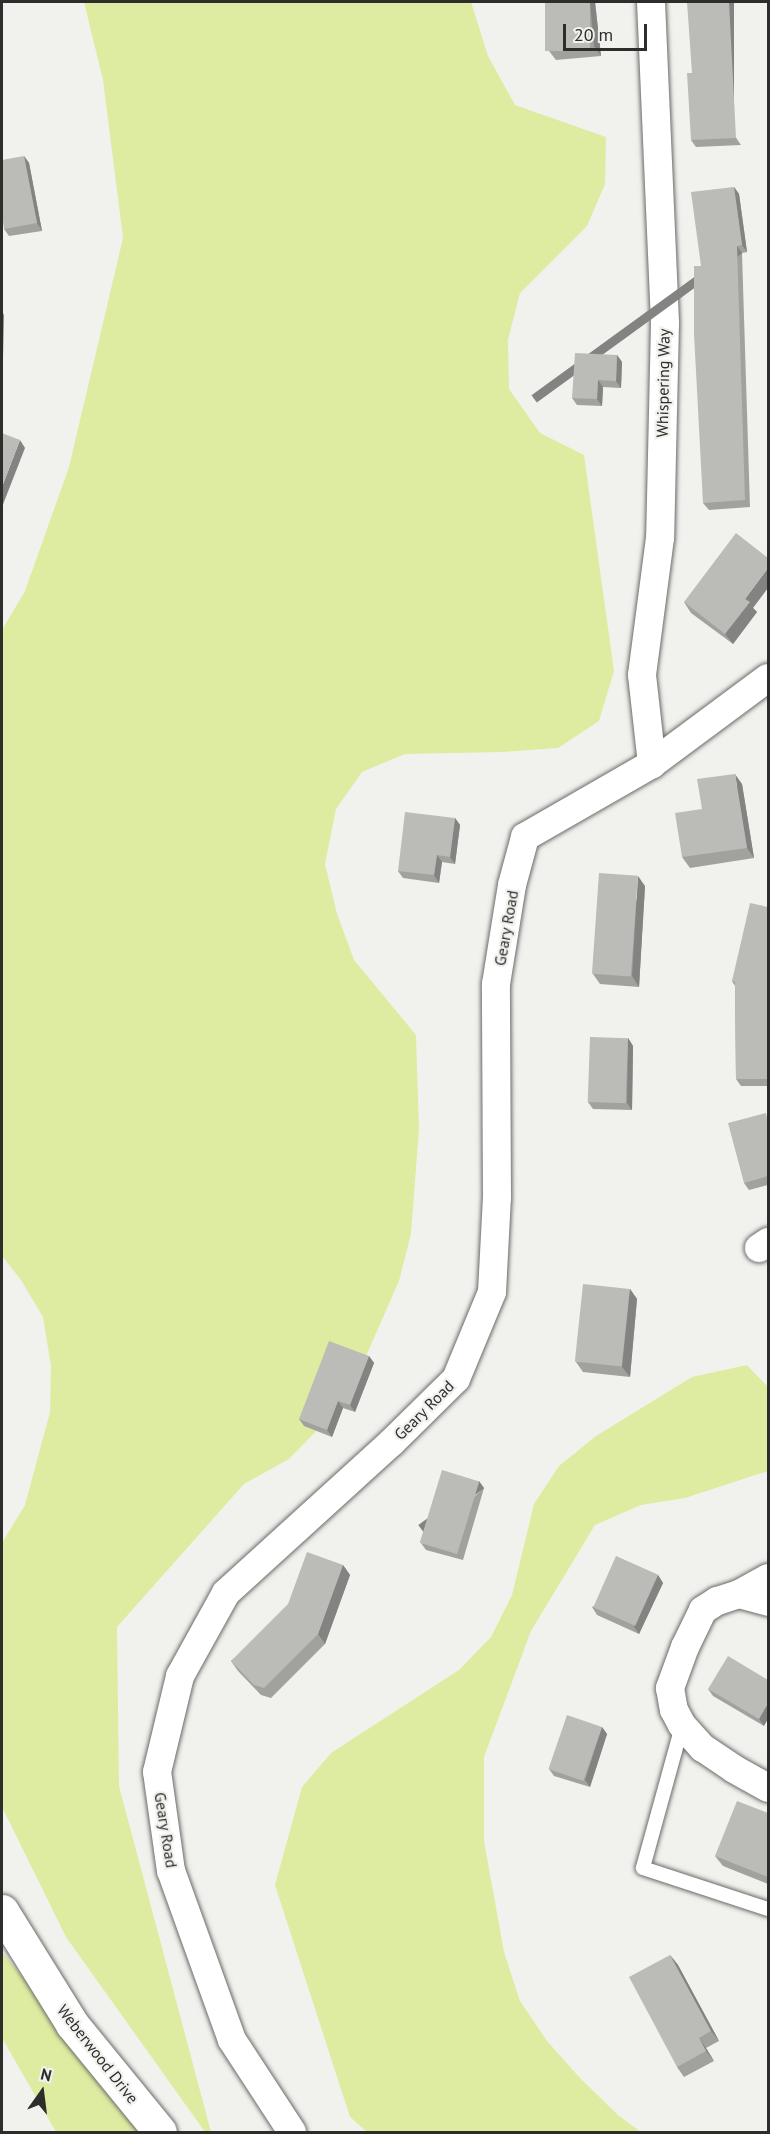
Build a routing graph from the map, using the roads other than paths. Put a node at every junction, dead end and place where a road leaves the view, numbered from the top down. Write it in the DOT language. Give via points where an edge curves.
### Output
graph roads {
  1 [pos="651,2"];
  2 [pos="768,678"];
  3 [pos="652,764"];
  4 [pos="768,1578"];
  5 [pos="739,1594"];
  6 [pos="768,1602"];
  7 [pos="682,1725"];
  8 [pos="768,1788"];
  9 [pos="768,1909"];
  10 [pos="2,1911"];
  11 [pos="160,2133"];
  12 [pos="292,2133"];
  1 -- 3 [label="street, Whispering Way" via="665,324 660,538 642,675"];
  2 -- 3 [label="street, Geary Road"];
  3 -- 12 [label="street, Geary Road" via="525,837 512,885 496,984 497,1198 492,1292 456,1379 226,1593 180,1676 157,1772 171,1871 232,2040"];
  4 -- 5 [label="street"];
  5 -- 6 [label="street"];
  5 -- 7 [label="street" via="703,1610 685,1647 670,1688"];
  7 -- 8 [label="street" via="703,1748"];
  7 -- 9 [label="lane" via="643,1868"];
  10 -- 11 [label="street, Weberwood Drive" via="72,2024"];
}
